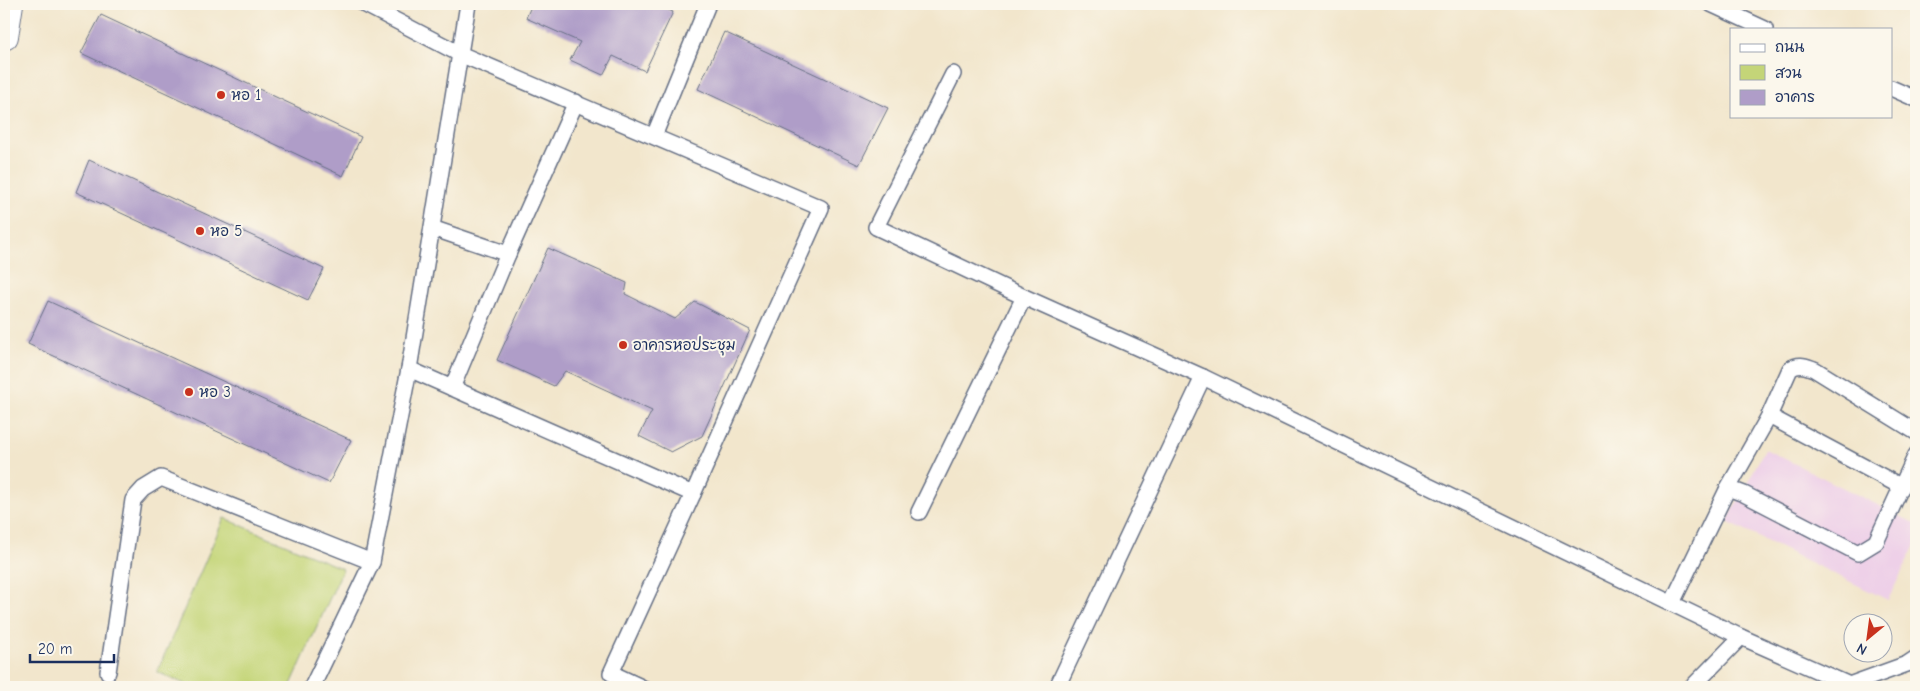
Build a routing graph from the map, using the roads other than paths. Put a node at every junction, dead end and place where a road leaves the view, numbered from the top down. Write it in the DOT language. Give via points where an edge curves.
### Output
graph roads {
  1 [pos="9,4"];
  2 [pos="364,4"];
  3 [pos="468,4"];
  4 [pos="708,4"];
  5 [pos="1711,4"];
  6 [pos="1763,28"];
  7 [pos="4,36"];
  8 [pos="460,54"];
  9 [pos="953,74"];
  10 [pos="1892,88"];
  11 [pos="1916,99"];
  12 [pos="576,102"];
  13 [pos="654,136"];
  14 [pos="432,228"];
  15 [pos="508,254"];
  16 [pos="1024,296"];
  17 [pos="408,369"];
  18 [pos="1203,377"];
  19 [pos="452,388"];
  20 [pos="1769,416"];
  21 [pos="1916,432"];
  22 [pos="1916,455"];
  23 [pos="1902,487"];
  24 [pos="1728,488"];
  25 [pos="693,494"];
  26 [pos="919,512"];
  27 [pos="372,562"];
  28 [pos="1672,603"];
  29 [pos="1741,637"];
  30 [pos="1916,658"];
  31 [pos="108,672"];
  32 [pos="1852,686"];
  33 [pos="312,687"];
  34 [pos="641,687"];
  35 [pos="1057,687"];
  36 [pos="1692,687"];
  1 -- 7 [label="main road"];
  2 -- 8 [label="lane"];
  3 -- 8 [label="lane"];
  4 -- 13 [label="lane"];
  5 -- 6 [label="lane"];
  8 -- 12 [label="lane"];
  8 -- 14 [label="lane"];
  9 -- 16 [label="lane" via="876,227"];
  10 -- 11 [label="lane"];
  12 -- 13 [label="lane"];
  12 -- 15 [label="lane"];
  13 -- 25 [label="lane" via="821,208"];
  14 -- 15 [label="lane"];
  14 -- 17 [label="lane"];
  15 -- 19 [label="lane"];
  16 -- 18 [label="lane"];
  16 -- 26 [label="lane"];
  17 -- 19 [label="lane"];
  17 -- 27 [label="lane"];
  18 -- 28 [label="lane"];
  18 -- 35 [label="lane"];
  19 -- 25 [label="lane"];
  20 -- 21 [label="lane" via="1790,369 1802,364"];
  20 -- 23 [label="lane"];
  20 -- 24 [label="lane"];
  22 -- 23 [label="lane"];
  23 -- 24 [label="lane" via="1876,542 1858,553"];
  24 -- 28 [label="lane"];
  25 -- 34 [label="lane" via="611,673"];
  27 -- 31 [label="lane" via="161,478 133,500"];
  27 -- 33 [label="lane"];
  28 -- 29 [label="lane"];
  29 -- 32 [label="lane"];
  29 -- 36 [label="lane"];
  30 -- 32 [label="lane"];
}
